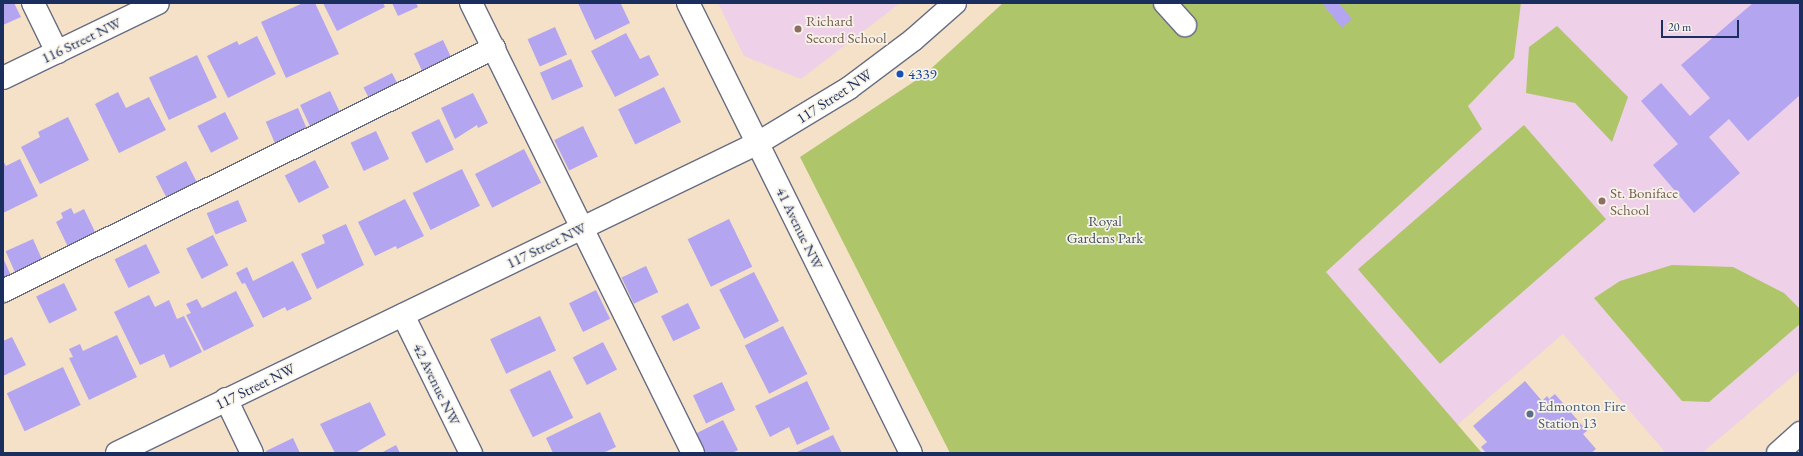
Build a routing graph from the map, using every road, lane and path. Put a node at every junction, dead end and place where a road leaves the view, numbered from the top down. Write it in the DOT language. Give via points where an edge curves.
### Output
graph roads {
  1 [pos="33,3"];
  2 [pos="158,3"];
  3 [pos="471,3"];
  4 [pos="688,3"];
  5 [pos="955,3"];
  6 [pos="1165,3"];
  7 [pos="1185,25"];
  8 [pos="494,48"];
  9 [pos="57,52"];
  10 [pos="3,78"];
  11 [pos="758,143"];
  12 [pos="582,227"];
  13 [pos="3,291"];
  14 [pos="403,315"];
  15 [pos="226,399"];
  16 [pos="1800,433"];
  17 [pos="117,453"];
  18 [pos="252,453"];
  19 [pos="471,453"];
  20 [pos="693,453"];
  21 [pos="911,453"];
  22 [pos="1778,453"];
  1 -- 9 [label="street"];
  2 -- 9 [label="street, 116 Street NW"];
  3 -- 8 [label="street"];
  4 -- 11 [label="street, 41 Avenue NW"];
  5 -- 11 [label="street, 117 Street NW" via="913,40 849,88"];
  6 -- 7 [label="street"];
  8 -- 12 [label="street"];
  8 -- 13 [label="street"];
  9 -- 10 [label="street, 116 Street NW"];
  11 -- 12 [label="street, 117 Street NW"];
  11 -- 21 [label="street, 41 Avenue NW"];
  12 -- 14 [label="street, 117 Street NW"];
  12 -- 20 [label="street"];
  14 -- 15 [label="street, 117 Street NW"];
  14 -- 19 [label="street, 42 Avenue NW"];
  15 -- 17 [label="street, 117 Street NW"];
  15 -- 18 [label="street"];
  16 -- 22 [label="street"];
}
